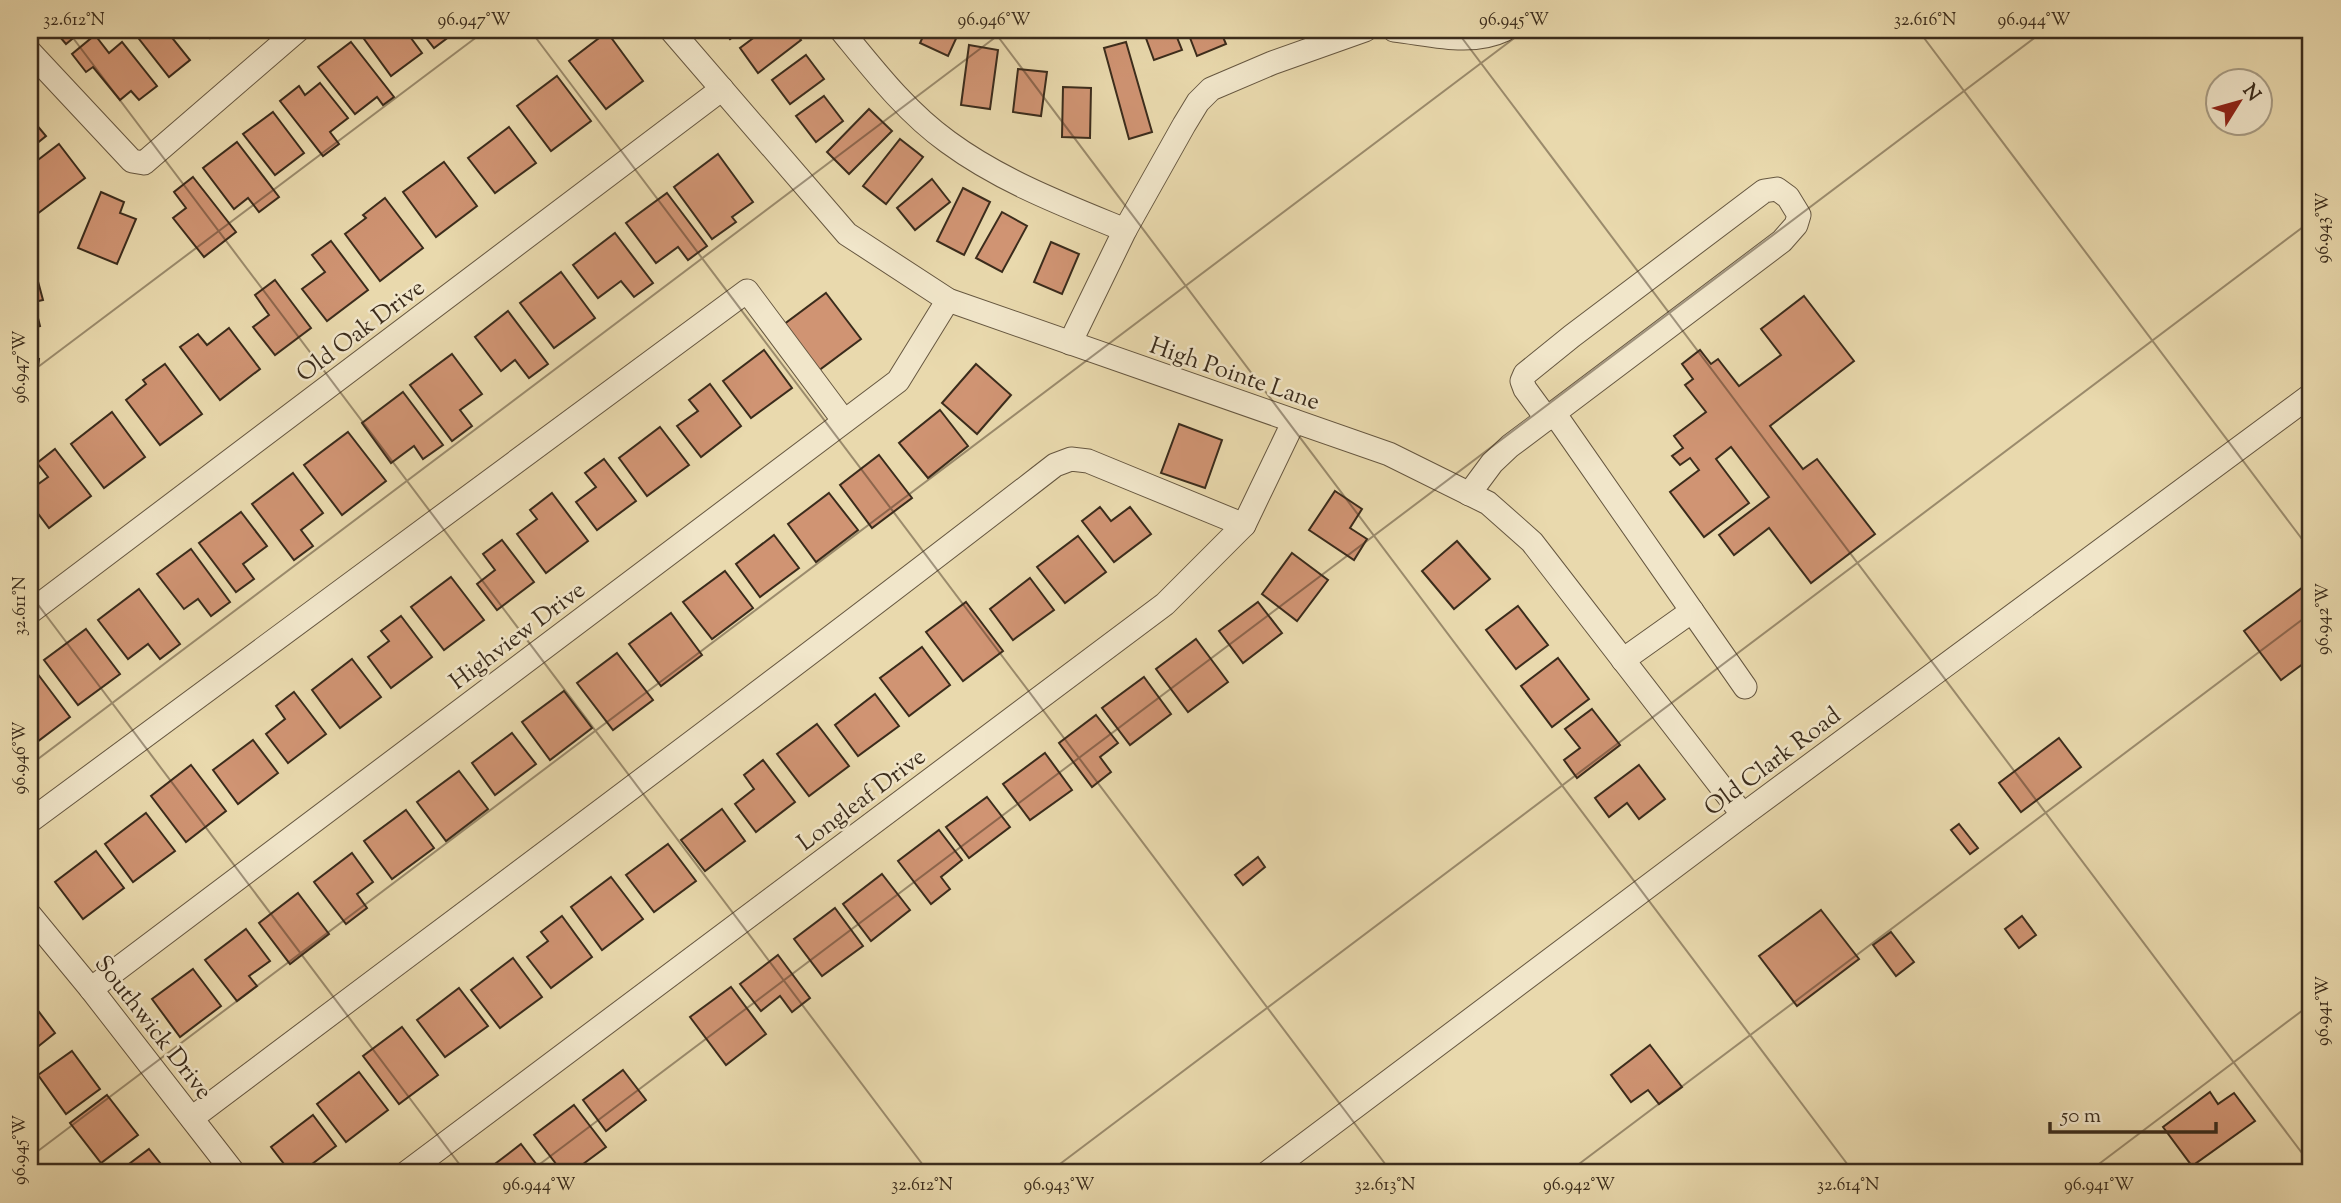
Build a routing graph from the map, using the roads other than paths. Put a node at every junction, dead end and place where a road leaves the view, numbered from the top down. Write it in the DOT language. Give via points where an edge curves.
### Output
graph roads {
  1 [pos="298,30"];
  2 [pos="671,30"];
  3 [pos="841,30"];
  4 [pos="1365,30"];
  5 [pos="1394,30"];
  6 [pos="1504,30"];
  7 [pos="30,52"];
  8 [pos="722,89"];
  9 [pos="1125,230"];
  10 [pos="948,300"];
  11 [pos="1070,343"];
  12 [pos="2311,395"];
  13 [pos="1550,416"];
  14 [pos="844,421"];
  15 [pos="1294,421"];
  16 [pos="1469,494"];
  17 [pos="1244,525"];
  18 [pos="1692,611"];
  19 [pos="30,612"];
  20 [pos="1623,660"];
  21 [pos="1745,687"];
  22 [pos="1742,815"];
  23 [pos="30,821"];
  24 [pos="30,915"];
  25 [pos="91,989"];
  26 [pos="192,1118"];
  27 [pos="234,1173"];
  28 [pos="407,1173"];
  29 [pos="1268,1173"];
  1 -- 7 [label="street" via="144,163 132,161"];
  2 -- 8 [label="street, High Pointe Lane"];
  3 -- 9 [label="street" via="886,83 948,143 1007,178"];
  4 -- 9 [label="street" via="1211,89 1184,125"];
  5 -- 6 [label="street" via="1468,39"];
  8 -- 10 [label="street, High Pointe Lane" via="847,234"];
  8 -- 19 [label="street, Old Oak Drive"];
  9 -- 11 [label="street"];
  10 -- 11 [label="street, High Pointe Lane"];
  10 -- 14 [label="street, Highview Drive" via="898,381"];
  11 -- 15 [label="street, High Pointe Lane"];
  12 -- 22 [label="street, Old Clark Road"];
  13 -- 13 [label="street" via="1782,241 1799,215 1788,197 1777,189 1764,191 1525,374 1525,389"];
  13 -- 16 [label="street" via="1492,463"];
  13 -- 18 [label="street"];
  14 -- 23 [label="street" via="747,291"];
  14 -- 25 [label="street, Highview Drive"];
  15 -- 16 [label="street, High Pointe Lane" via="1389,454"];
  15 -- 17 [label="street, Longleaf Drive"];
  16 -- 20 [label="street, High Pointe Lane" via="1489,503 1532,542"];
  17 -- 26 [label="street" via="1088,461 1071,459 1055,465"];
  17 -- 28 [label="street, Longleaf Drive" via="1164,604"];
  18 -- 20 [label="street"];
  18 -- 21 [label="street"];
  20 -- 22 [label="street, High Pointe Lane"];
  22 -- 29 [label="street, Old Clark Road"];
  24 -- 25 [label="street, Southwick Drive"];
  25 -- 26 [label="street, Southwick Drive"];
  26 -- 27 [label="street, Southwick Drive"];
}
